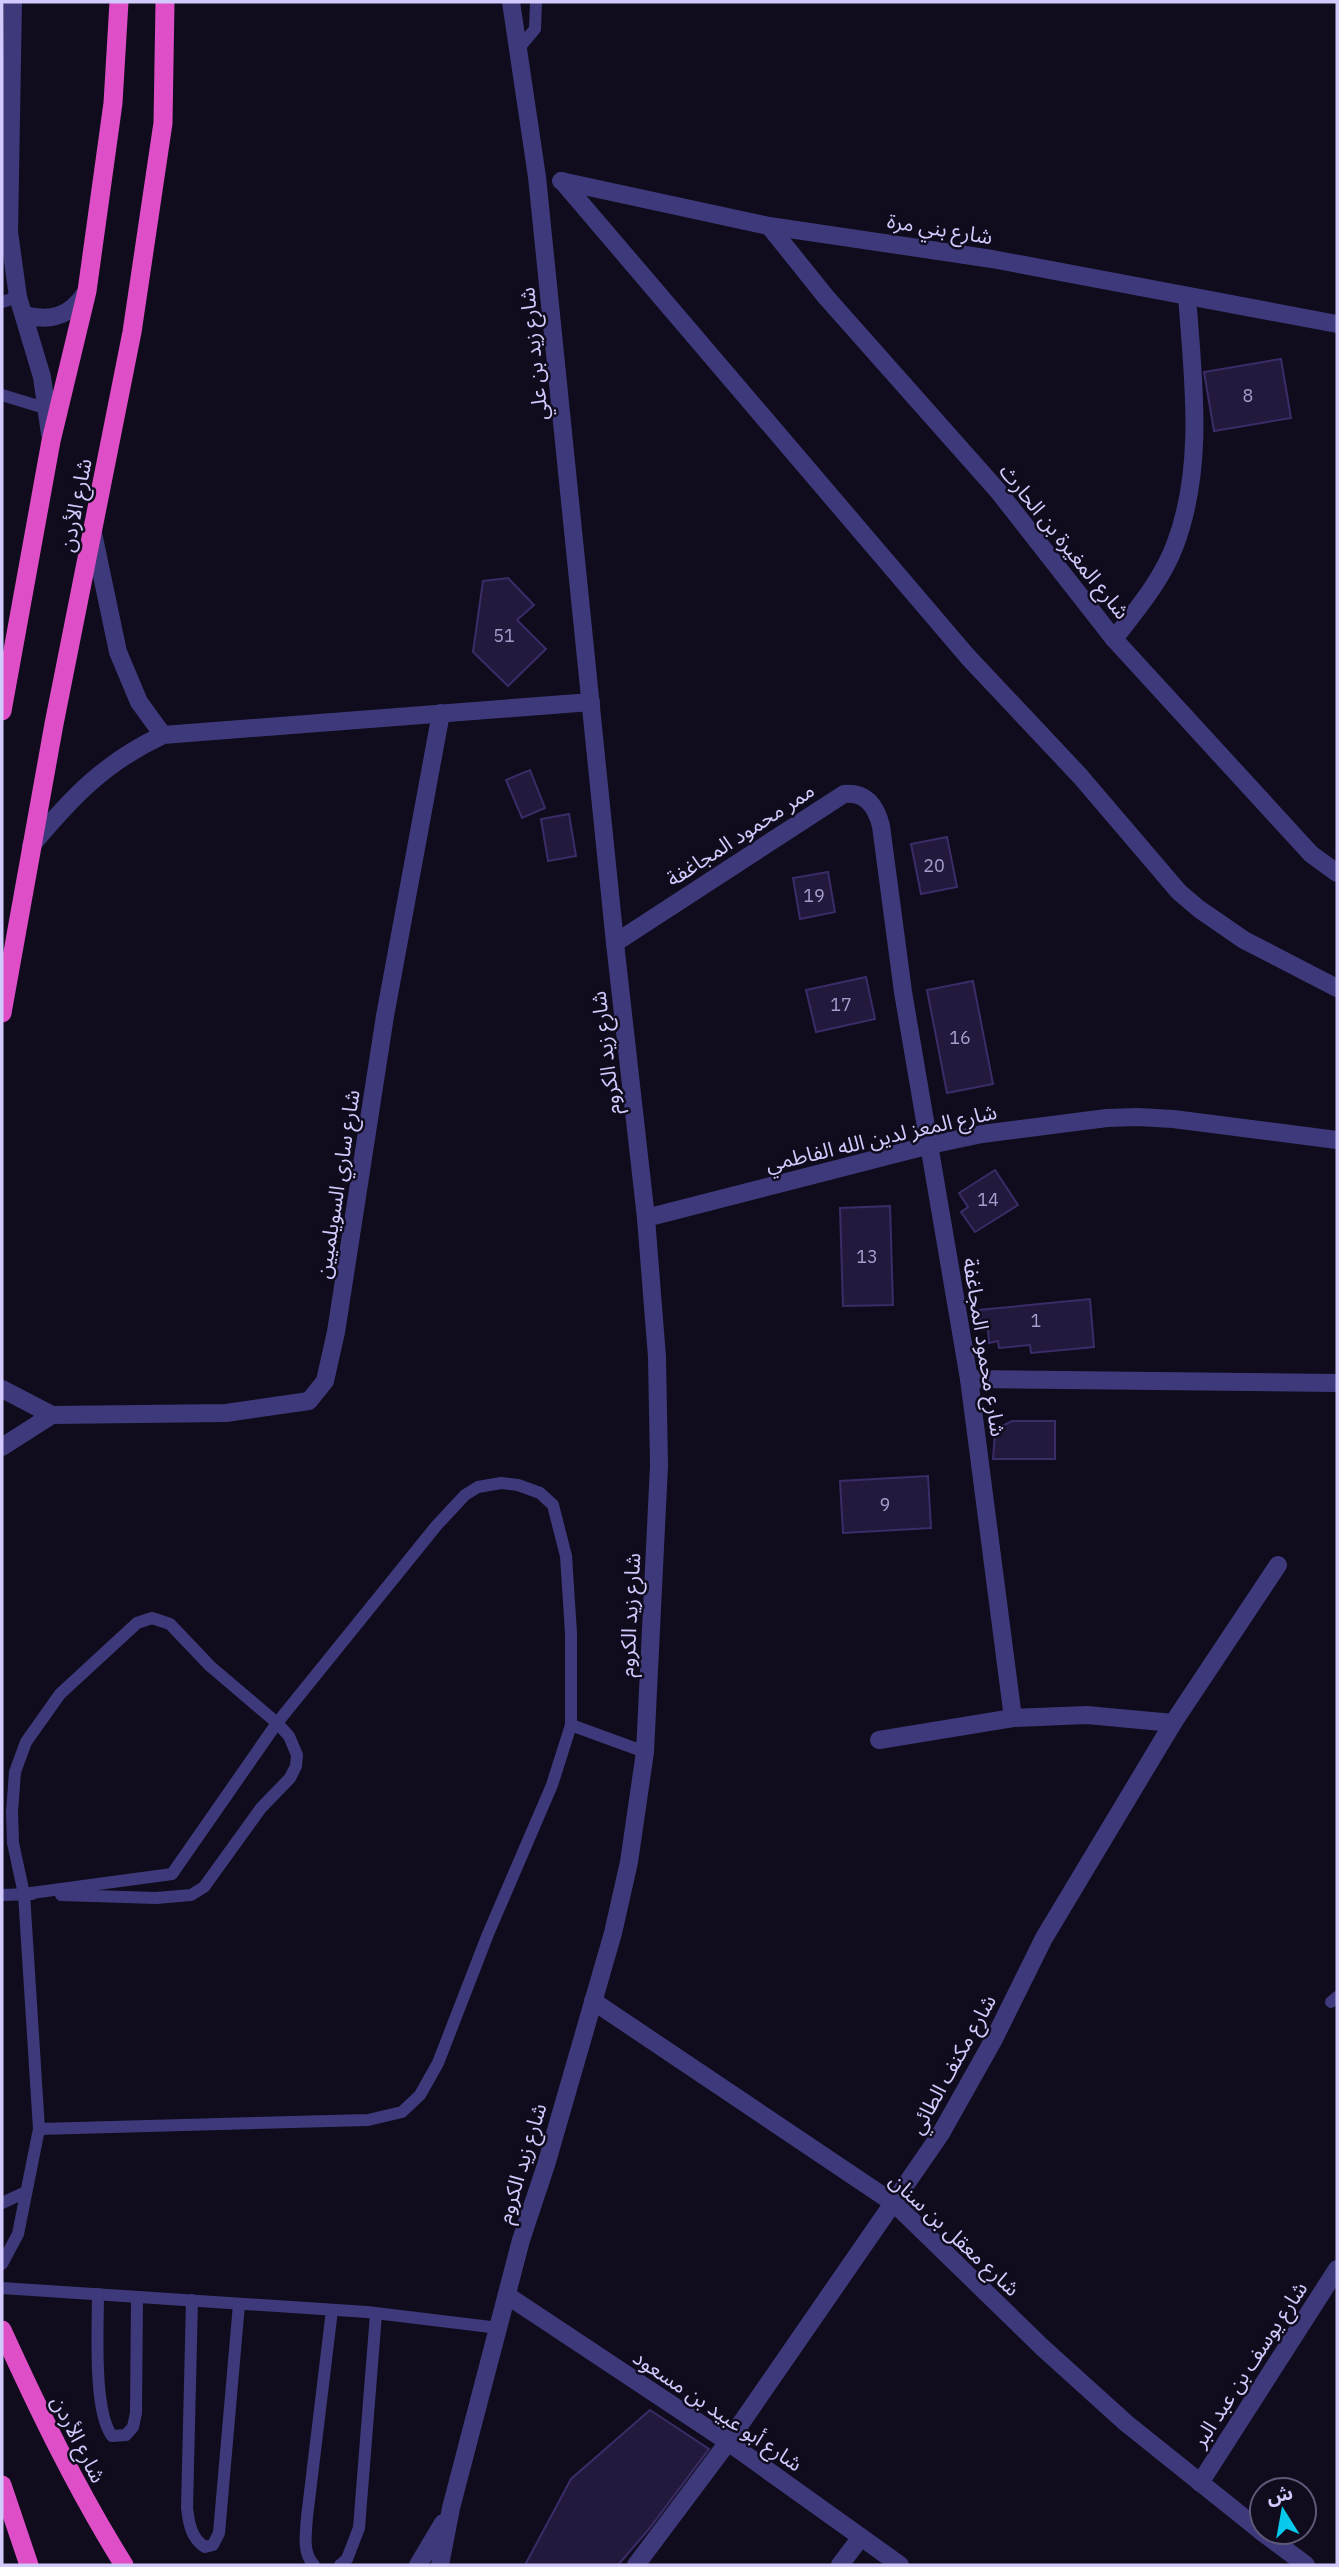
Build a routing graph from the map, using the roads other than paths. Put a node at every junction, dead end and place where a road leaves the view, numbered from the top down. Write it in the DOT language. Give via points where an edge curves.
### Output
graph roads {
  1 [pos="13,2"];
  2 [pos="119,2"];
  3 [pos="165,2"];
  4 [pos="511,2"];
  5 [pos="537,2"];
  6 [pos="519,48"];
  7 [pos="537,177"];
  8 [pos="562,181"];
  9 [pos="769,226"];
  10 [pos="87,291"];
  11 [pos="1187,296"];
  12 [pos="10,299"];
  13 [pos="24,314"];
  14 [pos="1337,324"];
  15 [pos="2,395"];
  16 [pos="48,409"];
  17 [pos="51,441"];
  18 [pos="93,533"];
  19 [pos="1114,639"];
  20 [pos="591,702"];
  21 [pos="2,711"];
  22 [pos="441,713"];
  23 [pos="163,735"];
  24 [pos="881,826"];
  25 [pos="31,845"];
  26 [pos="1337,873"];
  27 [pos="615,943"];
  28 [pos="1337,988"];
  29 [pos="2,1013"];
  30 [pos="1337,1140"];
  31 [pos="930,1144"];
  32 [pos="646,1218"];
  33 [pos="968,1379"];
  34 [pos="1337,1383"];
  35 [pos="2,1389"];
  36 [pos="52,1415"];
  37 [pos="2,1447"];
  38 [pos="1278,1565"];
  39 [pos="1013,1717"];
  40 [pos="276,1723"];
  41 [pos="1173,1723"];
  42 [pos="571,1725"];
  43 [pos="879,1740"];
  44 [pos="645,1752"];
  45 [pos="24,1894"];
  46 [pos="2,1895"];
  47 [pos="593,2001"];
  48 [pos="38,2129"];
  49 [pos="26,2192"];
  50 [pos="2,2203"];
  51 [pos="895,2203"];
  52 [pos="2,2264"];
  53 [pos="1337,2269"];
  54 [pos="2,2288"];
  55 [pos="97,2294"];
  56 [pos="508,2296"];
  57 [pos="137,2297"];
  58 [pos="192,2300"];
  59 [pos="239,2304"];
  60 [pos="332,2310"];
  61 [pos="376,2314"];
  62 [pos="499,2328"];
  63 [pos="2,2330"];
  64 [pos="728,2442"];
  65 [pos="1200,2483"];
  66 [pos="2,2485"];
  67 [pos="451,2508"];
  68 [pos="1248,2521"];
  69 [pos="861,2537"];
  70 [pos="1281,2546"];
  71 [pos="29,2565"];
  72 [pos="124,2565"];
  73 [pos="314,2565"];
  74 [pos="340,2565"];
  75 [pos="418,2565"];
  76 [pos="440,2565"];
  77 [pos="636,2565"];
  78 [pos="840,2565"];
  79 [pos="900,2565"];
  80 [pos="1306,2565"];
  1 -- 12 [label="street"];
  2 -- 10 [label="highway, شارع الأردن" via="113,103"];
  3 -- 18 [label="highway, شارع الأردن" via="163,123 156,182"];
  4 -- 6 [label="street, شارع زيد بن علي"];
  5 -- 6 [label="lane" via="535,29"];
  6 -- 7 [label="street, شارع زيد بن علي"];
  7 -- 8 [label="street, شارع بني مرة"];
  7 -- 20 [label="street, شارع زيد بن علي"];
  8 -- 9 [label="street, شارع بني مرة"];
  8 -- 28 [label="street" via="968,657 1188,901 1244,940"];
  9 -- 11 [label="street, شارع بني مرة" via="992,258"];
  9 -- 19 [label="street, شارع المغيرة بن الحارث" via="998,491"];
  10 -- 13 [label="street" via="79,304 54,318"];
  10 -- 17 [label="highway, شارع الأردن"];
  11 -- 14 [label="street, شارع بني مرة"];
  11 -- 19 [label="street" via="1195,399 1188,498 1175,545 1155,585"];
  12 -- 13 [label="street"];
  13 -- 16 [label="street"];
  15 -- 16 [label="lane"];
  16 -- 17 [label="street"];
  17 -- 21 [label="highway, شارع الأردن"];
  18 -- 23 [label="street" via="118,652 139,702"];
  18 -- 25 [label="highway, شارع الأردن"];
  19 -- 26 [label="street, شارع المغيرة بن الحارث" via="1311,854"];
  20 -- 22 [label="street"];
  20 -- 27 [label="street, شارع زيد الكروم"];
  22 -- 23 [label="street"];
  22 -- 36 [label="street, شارع ساري السويلميين" via="325,1381 309,1401 261,1409"];
  23 -- 25 [label="street" via="133,749 93,778"];
  24 -- 27 [label="street, ممر محمود المجاغفة" via="871,803 855,793 844,794"];
  24 -- 31 [label="street, شارع محمود المجاغفة" via="903,992"];
  25 -- 29 [label="highway, شارع الأردن"];
  27 -- 32 [label="street, شارع زيد الكروم"];
  30 -- 31 [label="street, شارع المعز لدين الله الفاطمي" via="1138,1116"];
  31 -- 32 [label="street, شارع المعز لدين الله الفاطمي"];
  31 -- 33 [label="street, شارع محمود المجاغفة"];
  32 -- 44 [label="street, شارع زيد الكروم" via="657,1357 659,1466"];
  33 -- 34 [label="street"];
  33 -- 39 [label="street, شارع محمود المجاغفة"];
  35 -- 36 [label="street, شارع ساري السويلميين"];
  36 -- 37 [label="street"];
  38 -- 41 [label="street, شارع مكنف الطائي"];
  39 -- 41 [label="street" via="1087,1715"];
  39 -- 43 [label="street"];
  40 -- 42 [label="lane" via="437,1525 478,1487 501,1483 540,1493 554,1505 565,1556 571,1633"];
  40 -- 45 [label="lane" via="172,1874"];
  40 -- 45 [label="lane" via="294,1745 296,1766 204,1887 191,1895 156,1898"];
  40 -- 45 [label="lane" via="209,1666 170,1624 152,1618 137,1623 60,1694 26,1742 15,1772 12,1812"];
  41 -- 51 [label="street, شارع مكنف الطائي" via="1044,1938 965,2093"];
  42 -- 44 [label="lane"];
  42 -- 48 [label="lane" via="552,1785 438,2063 420,2095 402,2112 368,2120"];
  44 -- 47 [label="street, شارع زيد الكروم" via="629,1862"];
  45 -- 46 [label="lane"];
  45 -- 48 [label="lane"];
  47 -- 51 [label="street, شارع معقل بن سنان"];
  47 -- 56 [label="street, شارع زيد الكروم"];
  48 -- 49 [label="lane"];
  49 -- 50 [label="lane"];
  49 -- 52 [label="lane" via="18,2234"];
  51 -- 64 [label="street, شارع مكنف الطائي"];
  51 -- 65 [label="street, شارع معقل بن سنان" via="1043,2347"];
  53 -- 65 [label="street, شارع يوسف بن عبد البر"];
  54 -- 55 [label="lane"];
  55 -- 57 [label="lane"];
  55 -- 57 [label="lane" via="102,2406 112,2435 126,2435 136,2413"];
  56 -- 62 [label="street, شارع زيد الكروم"];
  56 -- 64 [label="street, شارع أبو عبيد بن مسعود"];
  57 -- 58 [label="lane"];
  58 -- 59 [label="lane"];
  58 -- 59 [label="lane" via="187,2508 189,2526 205,2547 213,2546 219,2533"];
  59 -- 60 [label="lane"];
  60 -- 61 [label="lane"];
  60 -- 73 [label="lane" via="305,2544"];
  61 -- 62 [label="lane"];
  61 -- 74 [label="lane" via="359,2528"];
  62 -- 67 [label="street, شارع زيد الكروم"];
  63 -- 72 [label="highway, شارع الأردن" via="43,2420"];
  64 -- 69 [label="street, شارع أبو عبيد بن مسعود"];
  64 -- 77 [label="street, شارع مكنف الطائي"];
  65 -- 68 [label="street, شارع معقل بن سنان"];
  66 -- 71 [label="highway"];
  67 -- 75 [label="street, شارع زيد الكروم"];
  67 -- 76 [label="street, شارع زيد الكروم"];
  69 -- 78 [label="street"];
  69 -- 79 [label="street, شارع أبو عبيد بن مسعود"];
  70 -- 80 [label="street, شارع معقل بن سنان"];
}
